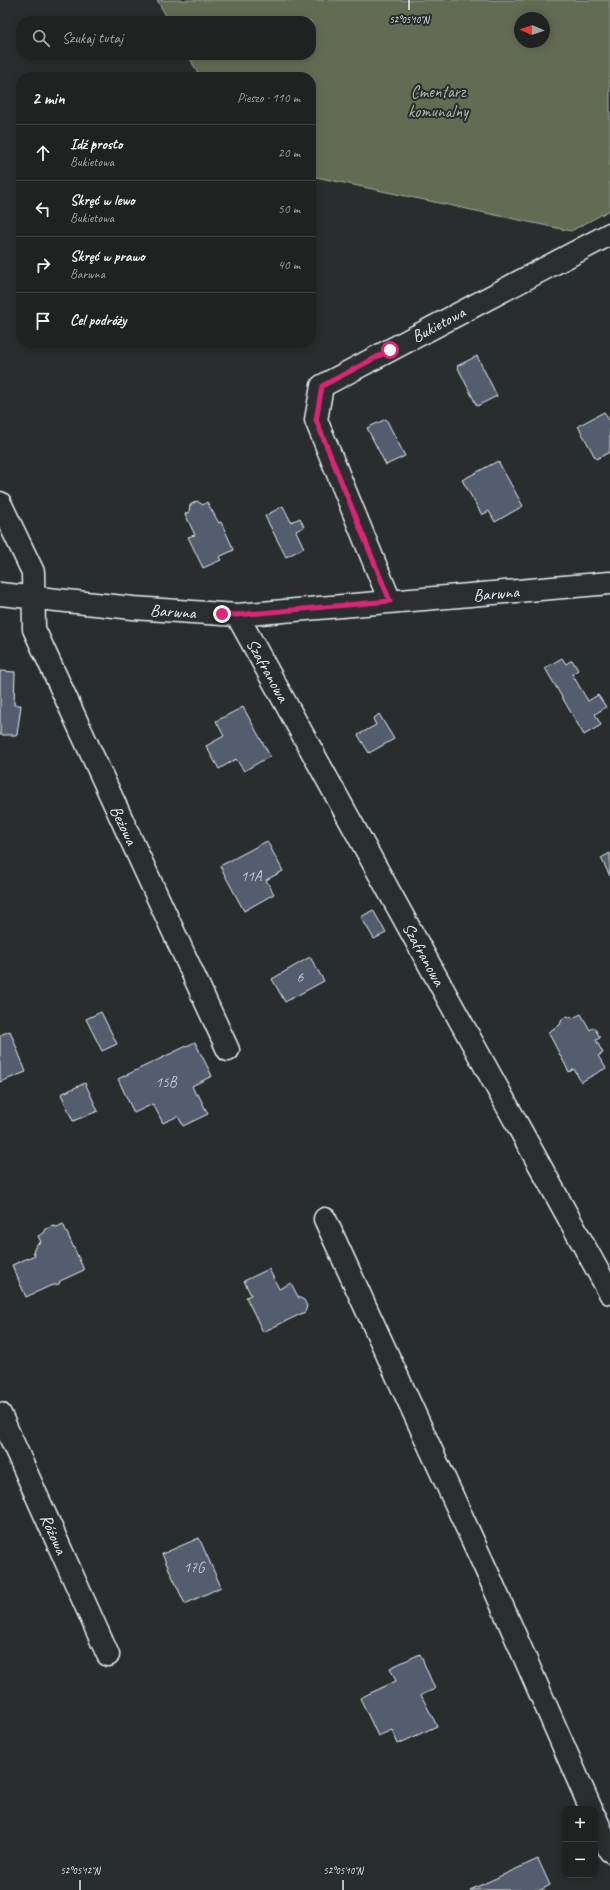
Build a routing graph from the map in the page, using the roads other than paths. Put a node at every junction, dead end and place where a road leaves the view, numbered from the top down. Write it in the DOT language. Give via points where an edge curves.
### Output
graph roads {
  1 [pos="610,234"];
  2 [pos="0,503"];
  3 [pos="610,583"];
  4 [pos="0,594"];
  5 [pos="34,598"];
  6 [pos="390,601"];
  7 [pos="237,615"];
  8 [pos="228,1050"];
  9 [pos="325,1219"];
  10 [pos="610,1293"];
  11 [pos="0,1414"];
  12 [pos="108,1655"];
  13 [pos="591,1806"];
  14 [pos="598,1824"];
  15 [pos="610,1851"];
  1 -- 6 [label="street, Bukietowa" via="322,386 316,420"];
  2 -- 5 [label="street, Beżowa" via="33,572"];
  3 -- 6 [label="street, Barwna"];
  4 -- 5 [label="street, Barwna"];
  5 -- 7 [label="street, Barwna"];
  5 -- 8 [label="street, Beżowa" via="34,629"];
  6 -- 7 [label="street, Barwna"];
  7 -- 10 [label="street, Szafranowa"];
  9 -- 13 [label="street" via="489,1576"];
  11 -- 12 [label="street, Różowa"];
  14 -- 15 [label="street"];
}
